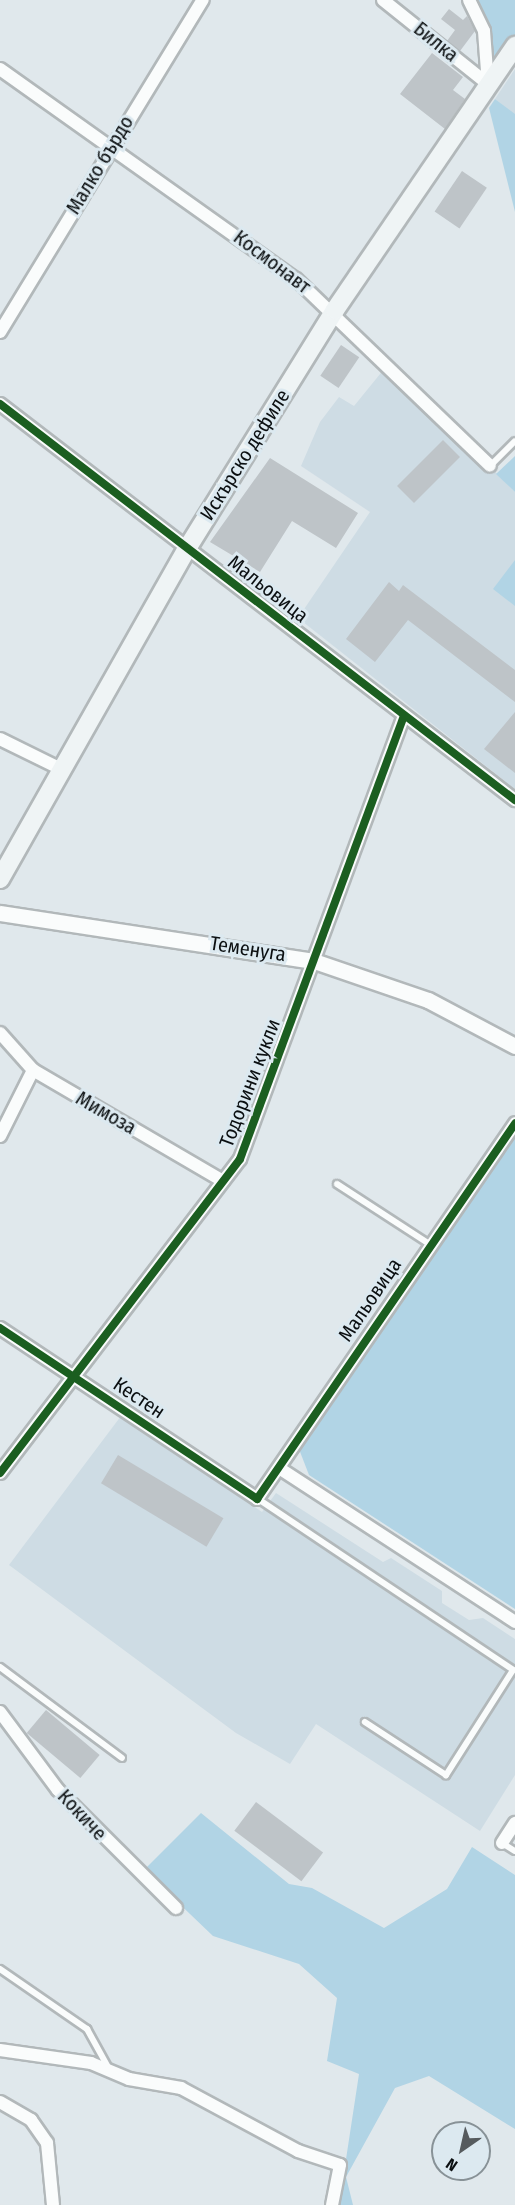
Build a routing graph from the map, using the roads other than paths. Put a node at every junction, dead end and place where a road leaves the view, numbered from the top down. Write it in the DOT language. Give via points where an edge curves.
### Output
graph roads {
  1 [pos="203,0"];
  2 [pos="383,0"];
  3 [pos="469,0"];
  4 [pos="511,52"];
  5 [pos="0,69"];
  6 [pos="488,84"];
  7 [pos="112,145"];
  8 [pos="335,310"];
  9 [pos="0,332"];
  10 [pos="0,404"];
  11 [pos="515,441"];
  12 [pos="490,466"];
  13 [pos="188,548"];
  14 [pos="404,716"];
  15 [pos="0,739"];
  16 [pos="63,770"];
  17 [pos="515,800"];
  18 [pos="0,879"];
  19 [pos="0,913"];
  20 [pos="314,961"];
  21 [pos="0,1032"];
  22 [pos="515,1046"];
  23 [pos="33,1070"];
  24 [pos="515,1123"];
  25 [pos="0,1136"];
  26 [pos="223,1181"];
  27 [pos="337,1184"];
  28 [pos="428,1243"];
  29 [pos="0,1328"];
  30 [pos="76,1375"];
  31 [pos="279,1468"];
  32 [pos="0,1473"];
  33 [pos="257,1498"];
  34 [pos="515,1622"];
  35 [pos="0,1667"];
  36 [pos="0,1712"];
  37 [pos="365,1722"];
  38 [pos="122,1758"];
  39 [pos="515,1823"];
  40 [pos="502,1843"];
  41 [pos="515,1851"];
  42 [pos="176,1908"];
  43 [pos="0,1969"];
  44 [pos="0,2050"];
  45 [pos="108,2067"];
  46 [pos="0,2102"];
  47 [pos="53,2205"];
  48 [pos="332,2205"];
  1 -- 7 [label="street, Малко бърдо"];
  2 -- 6 [label="street, Билка"];
  3 -- 6 [label="street" via="483,31"];
  4 -- 6 [label="main road, Искърско дефиле"];
  5 -- 7 [label="street, Космонавт"];
  6 -- 8 [label="main road, Искърско дефиле"];
  7 -- 8 [label="street, Космонавт"];
  7 -- 9 [label="street, Малко бърдо"];
  8 -- 12 [label="street, Космонавт"];
  8 -- 13 [label="main road, Искърско дефиле"];
  10 -- 13 [label="street, Мальовица"];
  11 -- 12 [label="lane, Космонавт"];
  13 -- 14 [label="street, Мальовица"];
  13 -- 16 [label="main road, Искърско дефиле"];
  14 -- 17 [label="street, Мальовица"];
  14 -- 20 [label="street, Тодорини кукли"];
  15 -- 16 [label="street"];
  16 -- 18 [label="main road, Искърско дефиле"];
  19 -- 20 [label="street, Теменуга"];
  20 -- 22 [label="street, Теменуга" via="428,1000"];
  20 -- 26 [label="street, Тодорини кукли" via="251,1132"];
  21 -- 23 [label="street, Мимоза"];
  23 -- 25 [label="street"];
  23 -- 26 [label="street, Мимоза"];
  24 -- 28 [label="street, Мальовица"];
  26 -- 30 [label="street, Тодорини кукли"];
  27 -- 28 [label="lane"];
  28 -- 31 [label="street, Мальовица"];
  29 -- 30 [label="street, Кестен"];
  30 -- 32 [label="street, Тодорини кукли"];
  30 -- 33 [label="street, Кестен"];
  31 -- 33 [label="street, Мальовица"];
  31 -- 34 [label="street"];
  33 -- 37 [label="lane" via="513,1670 446,1775"];
  35 -- 38 [label="lane"];
  36 -- 42 [label="street, Кокиче" via="58,1790"];
  39 -- 40 [label="street"];
  40 -- 41 [label="lane"];
  43 -- 45 [label="lane" via="87,2029"];
  44 -- 45 [label="street"];
  45 -- 48 [label="street" via="129,2079 182,2088 243,2125 340,2165"];
  46 -- 47 [label="street" via="31,2120 47,2143"];
}
